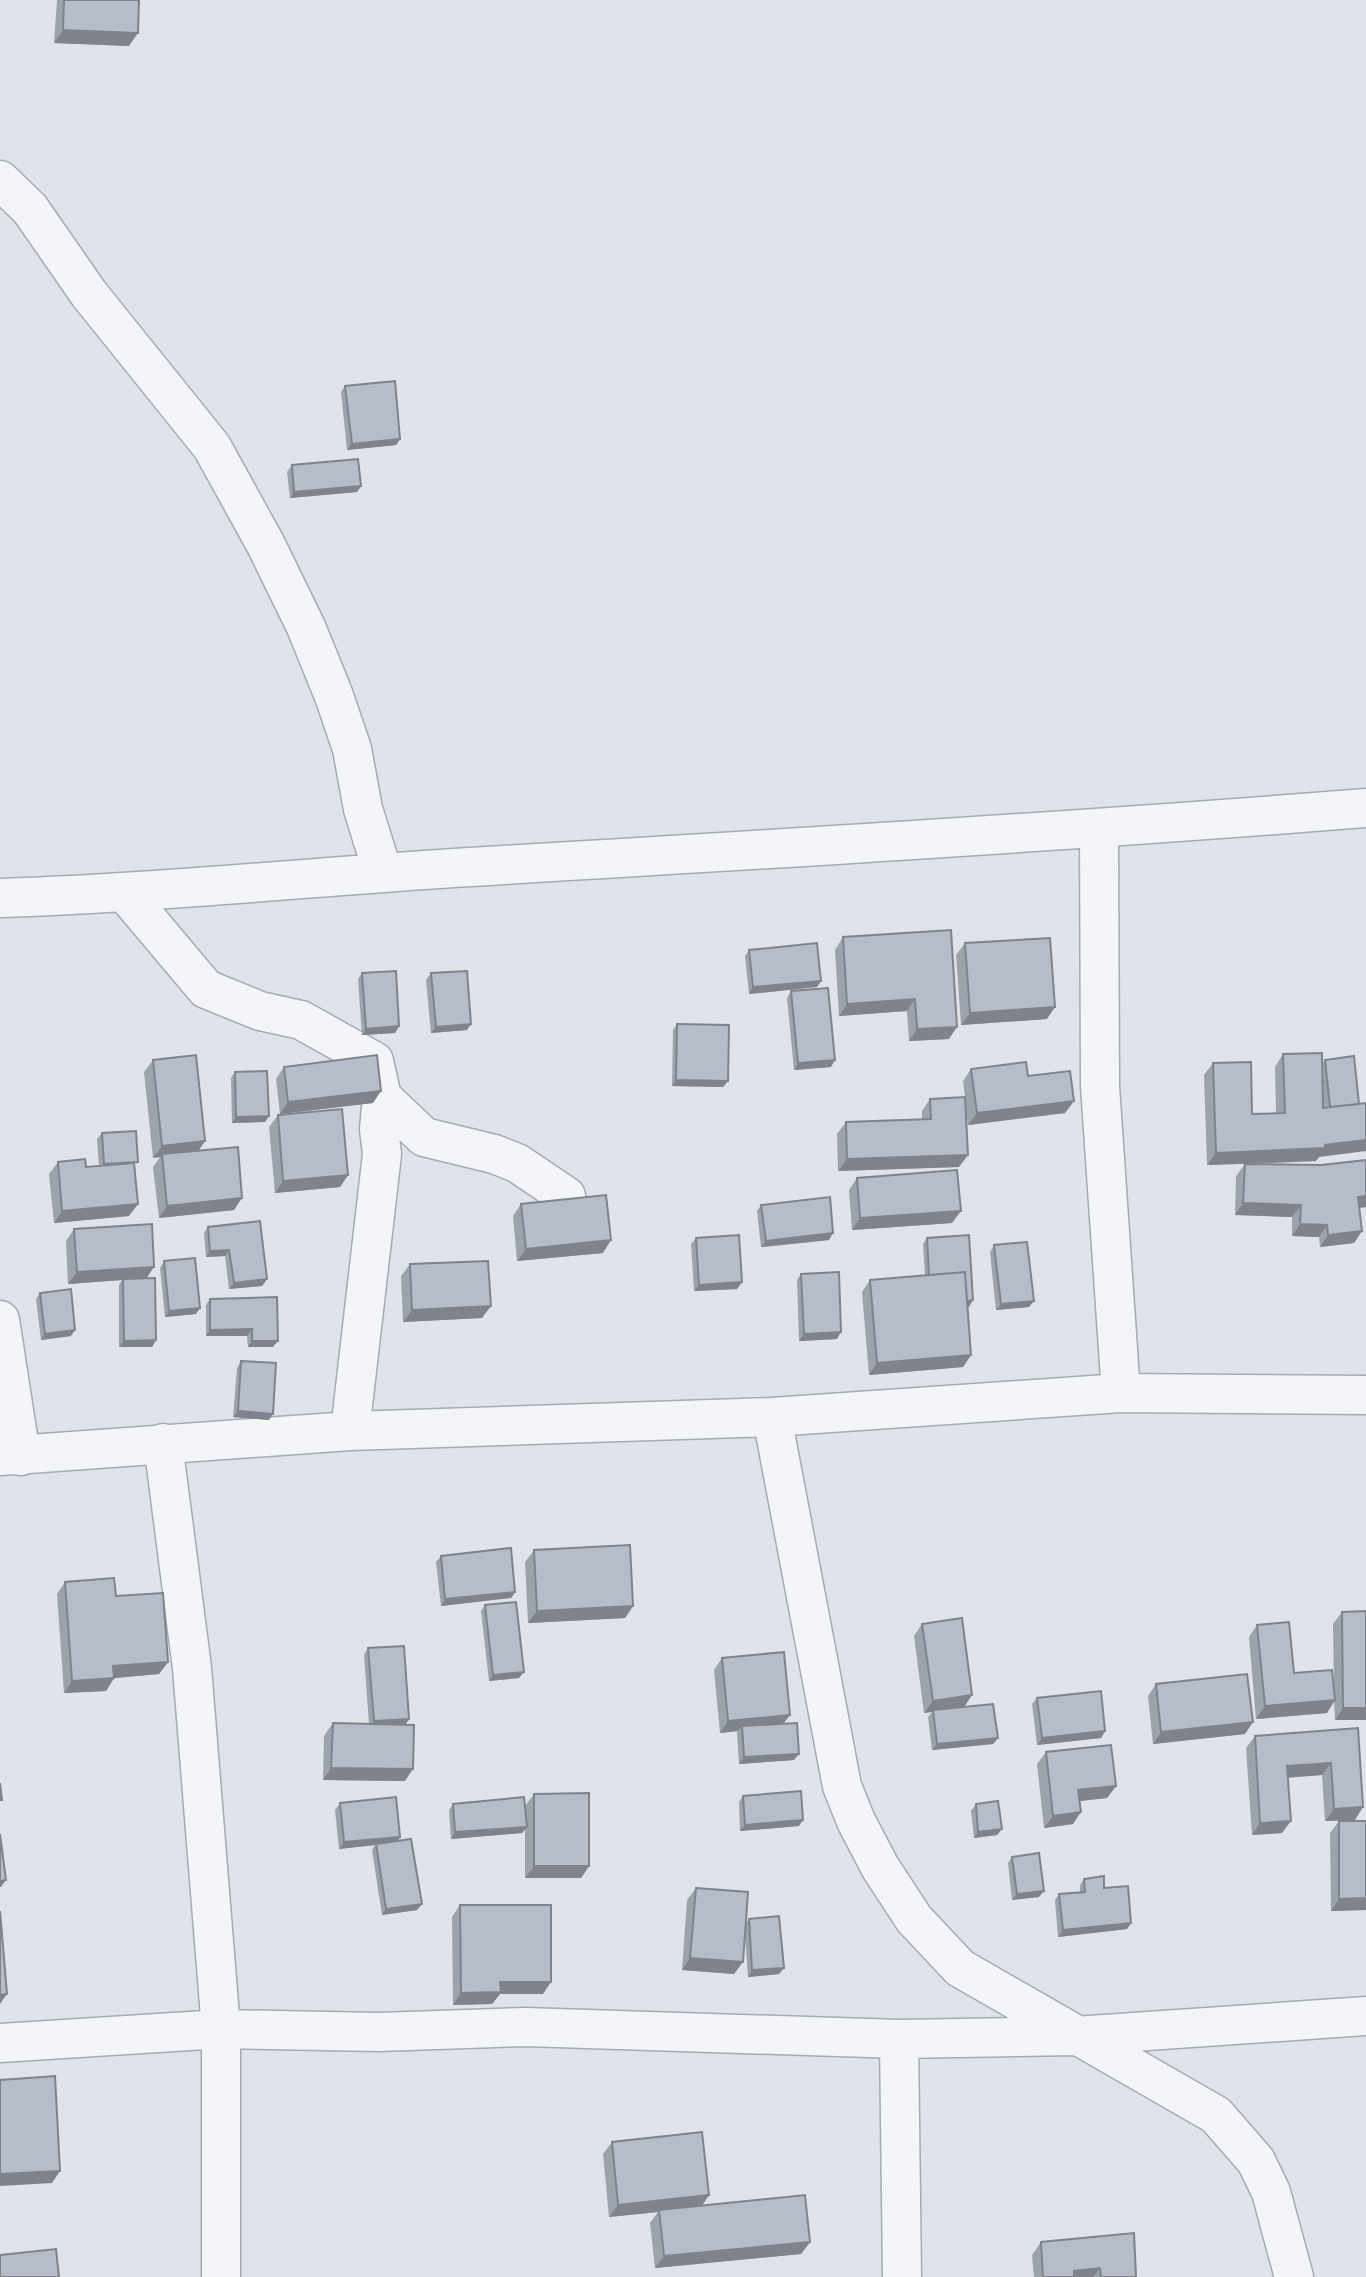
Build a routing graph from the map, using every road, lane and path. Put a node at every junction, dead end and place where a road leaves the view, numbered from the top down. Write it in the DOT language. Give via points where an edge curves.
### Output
graph roads {
  1 [pos="0,180"];
  2 [pos="1366,808"];
  3 [pos="1099,829"];
  4 [pos="383,873"];
  5 [pos="126,894"];
  6 [pos="0,898"];
  7 [pos="382,1097"];
  8 [pos="566,1196"];
  9 [pos="0,1320"];
  10 [pos="1121,1393"];
  11 [pos="1366,1395"];
  12 [pos="772,1417"];
  13 [pos="350,1431"];
  14 [pos="163,1443"];
  15 [pos="10,1456"];
  16 [pos="1366,2016"];
  17 [pos="221,2029"];
  18 [pos="1075,2036"];
  19 [pos="899,2039"];
  20 [pos="0,2043"];
  21 [pos="221,2277"];
  22 [pos="902,2277"];
  23 [pos="1294,2277"];
  1 -- 4 [label="street" via="30,209 89,294 212,447 278,569 334,695"];
  2 -- 3 [label="street"];
  3 -- 4 [label="street"];
  3 -- 10 [label="street" via="1100,1086"];
  4 -- 5 [label="street"];
  5 -- 6 [label="street"];
  5 -- 7 [label="street" via="206,989 260,1011 301,1020 353,1047 374,1061"];
  7 -- 8 [label="street" via="425,1137 517,1163"];
  7 -- 13 [label="street" via="382,1154"];
  9 -- 15 [label="street"];
  10 -- 11 [label="street"];
  10 -- 12 [label="street"];
  12 -- 13 [label="street"];
  12 -- 18 [label="street" via="835,1755 856,1821 914,1919 960,1968"];
  13 -- 14 [label="street"];
  14 -- 15 [label="street"];
  14 -- 17 [label="street" via="192,1668"];
  16 -- 18 [label="street"];
  17 -- 19 [label="street" via="379,2032 526,2027"];
  17 -- 20 [label="street"];
  17 -- 21 [label="street"];
  18 -- 19 [label="street"];
  18 -- 23 [label="street" via="1216,2115 1256,2161 1271,2192"];
  19 -- 22 [label="street"];
}
